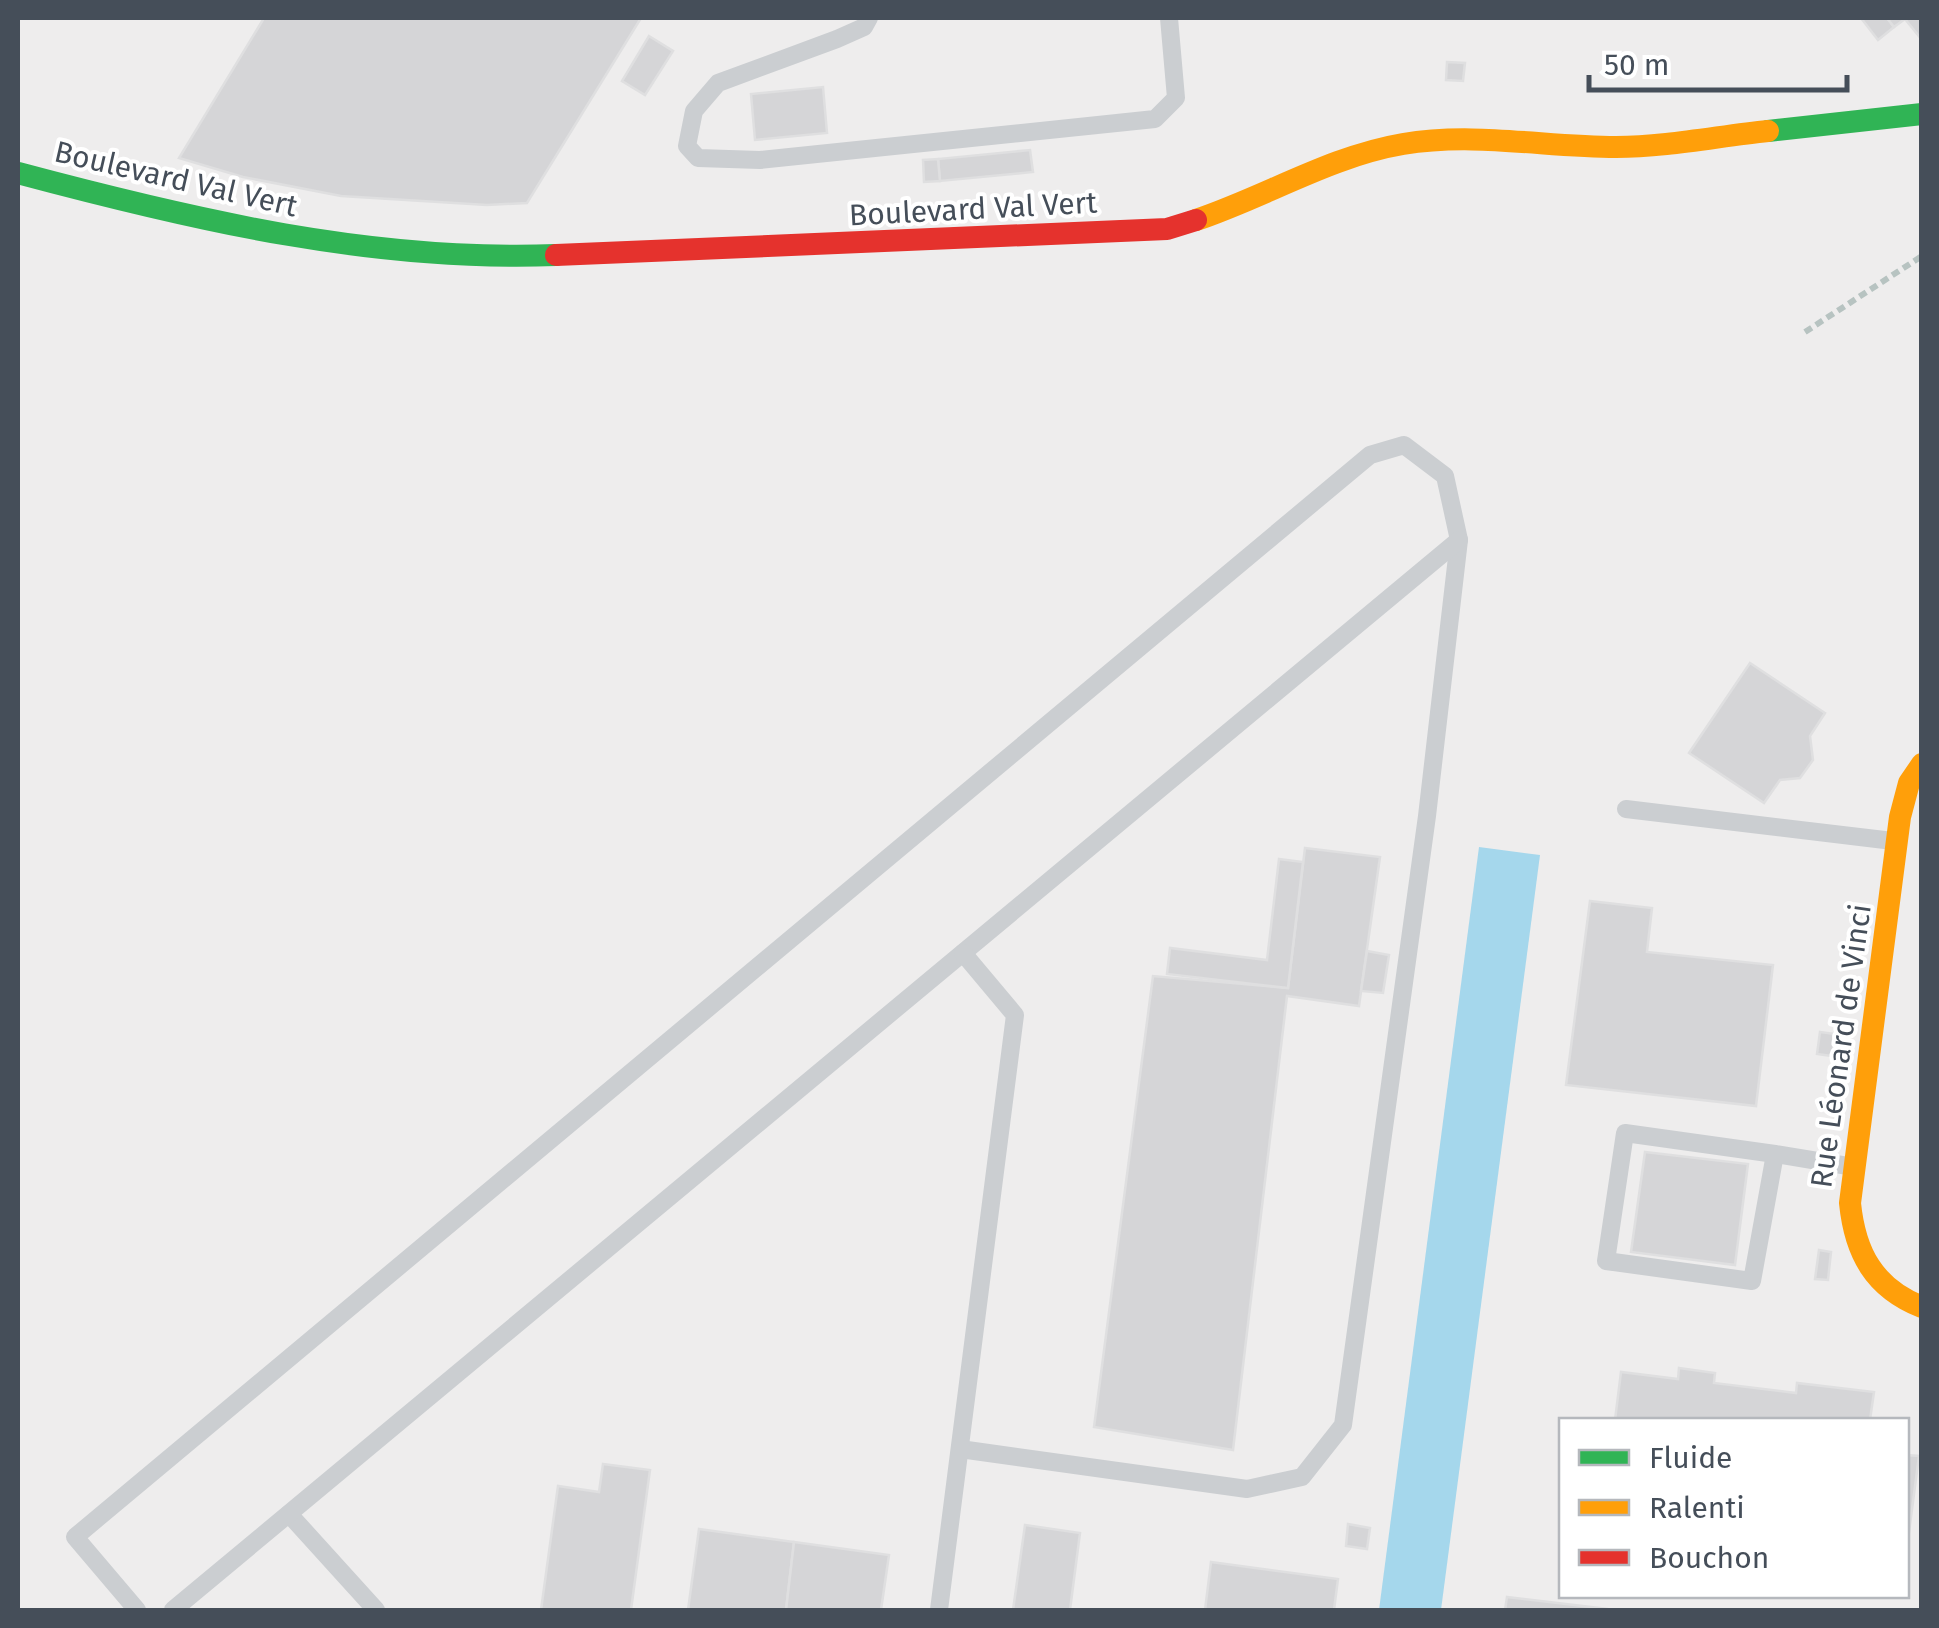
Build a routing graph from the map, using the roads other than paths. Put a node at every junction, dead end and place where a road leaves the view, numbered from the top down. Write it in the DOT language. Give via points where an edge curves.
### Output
graph roads {
  1 [pos="870,18"];
  2 [pos="1169,18"];
  3 [pos="1922,114"];
  4 [pos="18,173"];
  5 [pos="1459,540"];
  6 [pos="1922,764"];
  7 [pos="1626,808"];
  8 [pos="1899,841"];
  9 [pos="963,953"];
  10 [pos="1775,1154"];
  11 [pos="1854,1167"];
  12 [pos="1922,1307"];
  13 [pos="960,1449"];
  14 [pos="288,1514"];
  15 [pos="137,1610"];
  16 [pos="173,1610"];
  17 [pos="376,1610"];
  18 [pos="939,1610"];
  1 -- 2 [label="lane" via="837,39 718,83 694,111 687,146 698,158 760,160 1155,119 1176,98"];
  3 -- 4 [label="street, Boulevard Val Vert" via="1619,147 1459,138 1403,144 1351,157 1253,201 1167,229 524,256 318,242"];
  5 -- 9 [label="lane"];
  5 -- 13 [label="lane" via="1344,1425 1302,1477 1248,1489"];
  5 -- 15 [label="lane" via="1445,476 1404,446 1370,455 75,1536"];
  6 -- 8 [label="street, Rue Léonard de Vinci" via="1909,783"];
  7 -- 8 [label="lane"];
  8 -- 11 [label="street, Rue Léonard de Vinci"];
  9 -- 13 [label="lane" via="1015,1015"];
  9 -- 14 [label="lane"];
  10 -- 10 [label="lane" via="1752,1281 1606,1261 1625,1133"];
  10 -- 11 [label="lane"];
  11 -- 12 [label="street, Rue Léonard de Vinci" via="1852,1240 1870,1273 1901,1300"];
  13 -- 18 [label="lane"];
  14 -- 16 [label="lane"];
  14 -- 17 [label="lane"];
}
